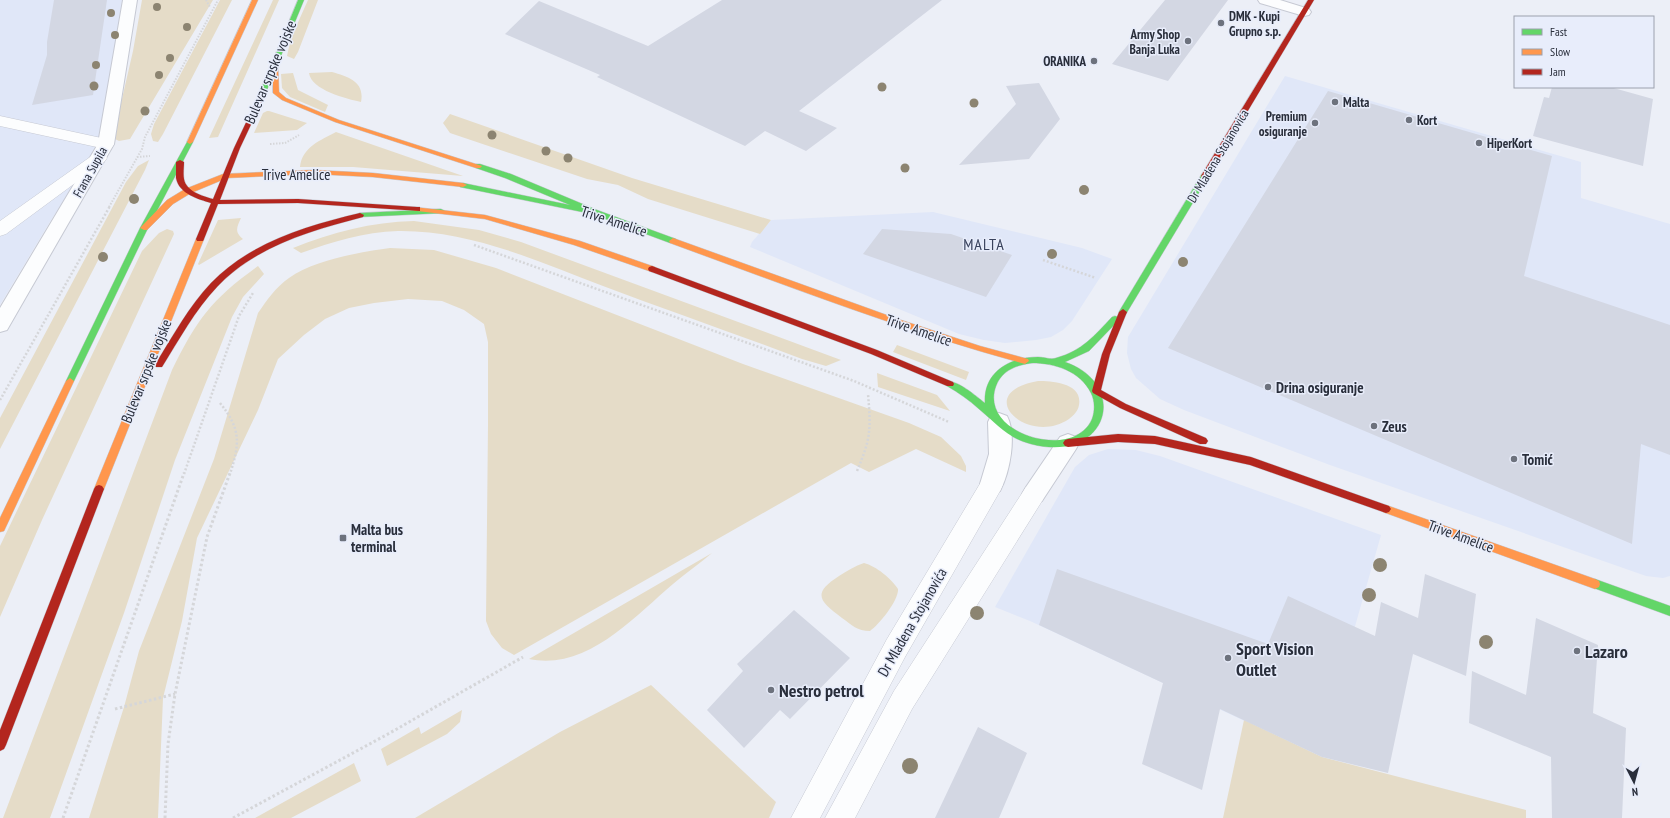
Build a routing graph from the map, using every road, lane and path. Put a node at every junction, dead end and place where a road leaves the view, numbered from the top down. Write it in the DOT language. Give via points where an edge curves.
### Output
graph roads {
  1 [pos="130,0"];
  2 [pos="206,0"];
  3 [pos="218,0"];
  4 [pos="255,0"];
  5 [pos="301,0"];
  6 [pos="1265,0"];
  7 [pos="1308,6"];
  8 [pos="210,7"];
  9 [pos="275,66"];
  10 [pos="0,121"];
  11 [pos="102,151"];
  12 [pos="152,156"];
  13 [pos="137,157"];
  14 [pos="180,162"];
  15 [pos="226,176"];
  16 [pos="188,191"];
  17 [pos="216,202"];
  18 [pos="442,211"];
  19 [pos="594,212"];
  20 [pos="144,228"];
  21 [pos="0,230"];
  22 [pos="471,244"];
  23 [pos="1043,260"];
  24 [pos="1096,278"];
  25 [pos="255,291"];
  26 [pos="1123,311"];
  27 [pos="0,325"];
  28 [pos="1025,361"];
  29 [pos="1056,362"];
  30 [pos="1096,391"];
  31 [pos="868,394"];
  32 [pos="0,400"];
  33 [pos="220,403"];
  34 [pos="127,417"];
  35 [pos="999,422"];
  36 [pos="953,424"];
  37 [pos="1068,444"];
  38 [pos="1251,461"];
  39 [pos="857,471"];
  40 [pos="992,484"];
  41 [pos="1034,494"];
  42 [pos="0,528"];
  43 [pos="1670,611"];
  44 [pos="523,657"];
  45 [pos="175,694"];
  46 [pos="115,709"];
  47 [pos="0,745"];
  48 [pos="63,818"];
  49 [pos="165,818"];
  50 [pos="233,818"];
  51 [pos="805,818"];
  52 [pos="839,818"];
  1 -- 11 [label="street, Frana Supila"];
  2 -- 8 [label="path"];
  3 -- 13 [label="path" via="145,137"];
  4 -- 14 [label="main road"];
  5 -- 9 [label="main road, Bulevar srpske vojske"];
  6 -- 7 [label="street"];
  7 -- 26 [label="main road, Dr Mladena Stojanovića"];
  9 -- 15 [label="main road, Bulevar srpske vojske"];
  9 -- 19 [label="main road" via="276,93 284,99 338,121 508,176"];
  10 -- 11 [label="lane"];
  11 -- 21 [label="lane"];
  11 -- 27 [label="street, Frana Supila"];
  12 -- 13 [label="path"];
  13 -- 32 [label="path"];
  14 -- 16 [label="main road" via="180,179"];
  14 -- 20 [label="main road"];
  15 -- 16 [label="main road, Trive Amelice"];
  15 -- 17 [label="main road, Bulevar srpske vojske"];
  15 -- 19 [label="main road, Trive Amelice" via="313,172 396,177 456,183"];
  16 -- 17 [label="main road, Trive Amelice"];
  16 -- 20 [label="main road, Trive Amelice" via="170,202"];
  17 -- 18 [label="main road, Trive Amelice" via="298,200"];
  17 -- 34 [label="main road, Bulevar srpske vojske"];
  18 -- 34 [label="main road" via="361,215 317,226 260,249 234,266 199,303"];
  18 -- 35 [label="main road, Trive Amelice" via="485,217 577,243 844,341 964,391"];
  19 -- 28 [label="main road, Trive Amelice" via="892,320 974,348"];
  20 -- 42 [label="main road"];
  22 -- 36 [label="path" via="854,381"];
  23 -- 24 [label="path"];
  25 -- 48 [label="path" via="239,316"];
  26 -- 29 [label="main road, Dr Mladena Stojanovića" via="1086,349"];
  26 -- 30 [label="main road, Dr Mladena Stojanovića" via="1106,354"];
  28 -- 29 [label="main road"];
  28 -- 35 [label="main road" via="1003,370 990,386 990,407"];
  29 -- 30 [label="main road" via="1084,376"];
  30 -- 37 [label="main road" via="1101,409 1098,420 1092,430"];
  30 -- 38 [label="main road, Trive Amelice" via="1137,412"];
  31 -- 39 [label="path" via="871,425 868,446"];
  33 -- 45 [label="path" via="229,414 238,436 236,456 206,537"];
  34 -- 47 [label="main road, Bulevar srpske vojske"];
  35 -- 37 [label="main road" via="1014,434 1031,442 1049,445"];
  35 -- 40 [label="street, Dr Mladena Stojanovića" via="1000,454"];
  37 -- 38 [label="main road, Trive Amelice" via="1118,438 1155,440"];
  37 -- 41 [label="street, Dr Mladena Stojanovića"];
  38 -- 43 [label="main road, Trive Amelice"];
  40 -- 51 [label="lane, Dr Mladena Stojanovića" via="892,654"];
  41 -- 52 [label="lane, Dr Mladena Stojanovića" via="903,700"];
  44 -- 50 [label="path"];
  45 -- 46 [label="path"];
  45 -- 49 [label="path" via="168,744"];
}
